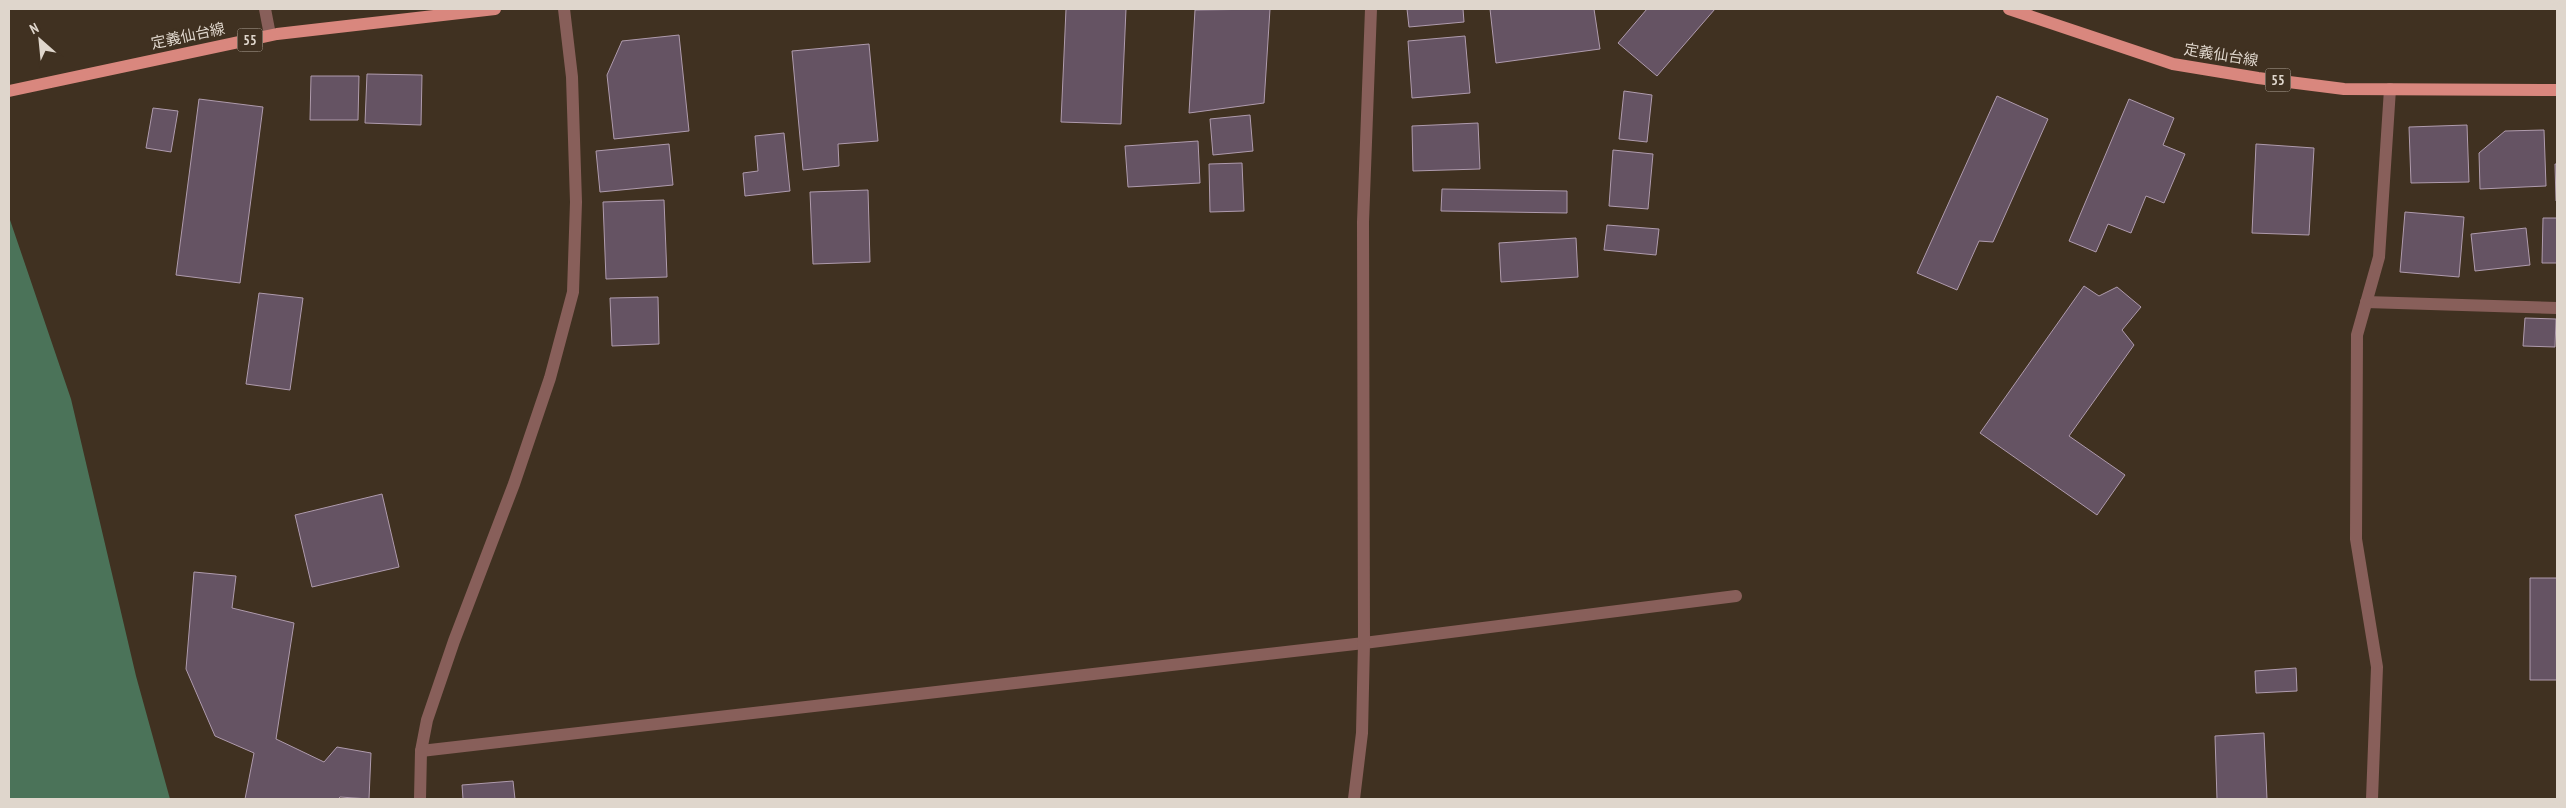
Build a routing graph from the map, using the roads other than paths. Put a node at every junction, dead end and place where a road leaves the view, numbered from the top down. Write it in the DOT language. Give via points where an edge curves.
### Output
graph roads {
  1 [pos="264,9"];
  2 [pos="495,9"];
  3 [pos="564,9"];
  4 [pos="1371,9"];
  5 [pos="2009,9"];
  6 [pos="270,35"];
  7 [pos="2390,89"];
  8 [pos="2557,90"];
  9 [pos="9,91"];
  10 [pos="2366,302"];
  11 [pos="2557,308"];
  12 [pos="1736,596"];
  13 [pos="1364,643"];
  14 [pos="421,751"];
  15 [pos="420,799"];
  16 [pos="1354,799"];
  17 [pos="2372,799"];
  1 -- 6 [label="street"];
  2 -- 6 [label="main road, 定義仙台線 / 55"];
  3 -- 14 [label="street" via="572,77 576,202 573,292 550,378 514,484 454,641"];
  4 -- 13 [label="street" via="1363,222"];
  5 -- 7 [label="main road, 定義仙台線 / 55" via="2173,64 2344,89"];
  6 -- 9 [label="main road, 定義仙台線 / 55"];
  7 -- 8 [label="main road, 定義仙台線 / 55"];
  7 -- 10 [label="street" via="2378,257"];
  10 -- 11 [label="street"];
  10 -- 17 [label="street" via="2357,335 2356,539 2377,667"];
  12 -- 13 [label="street"];
  13 -- 14 [label="street"];
  13 -- 16 [label="street" via="1362,733"];
  14 -- 15 [label="street"];
}
